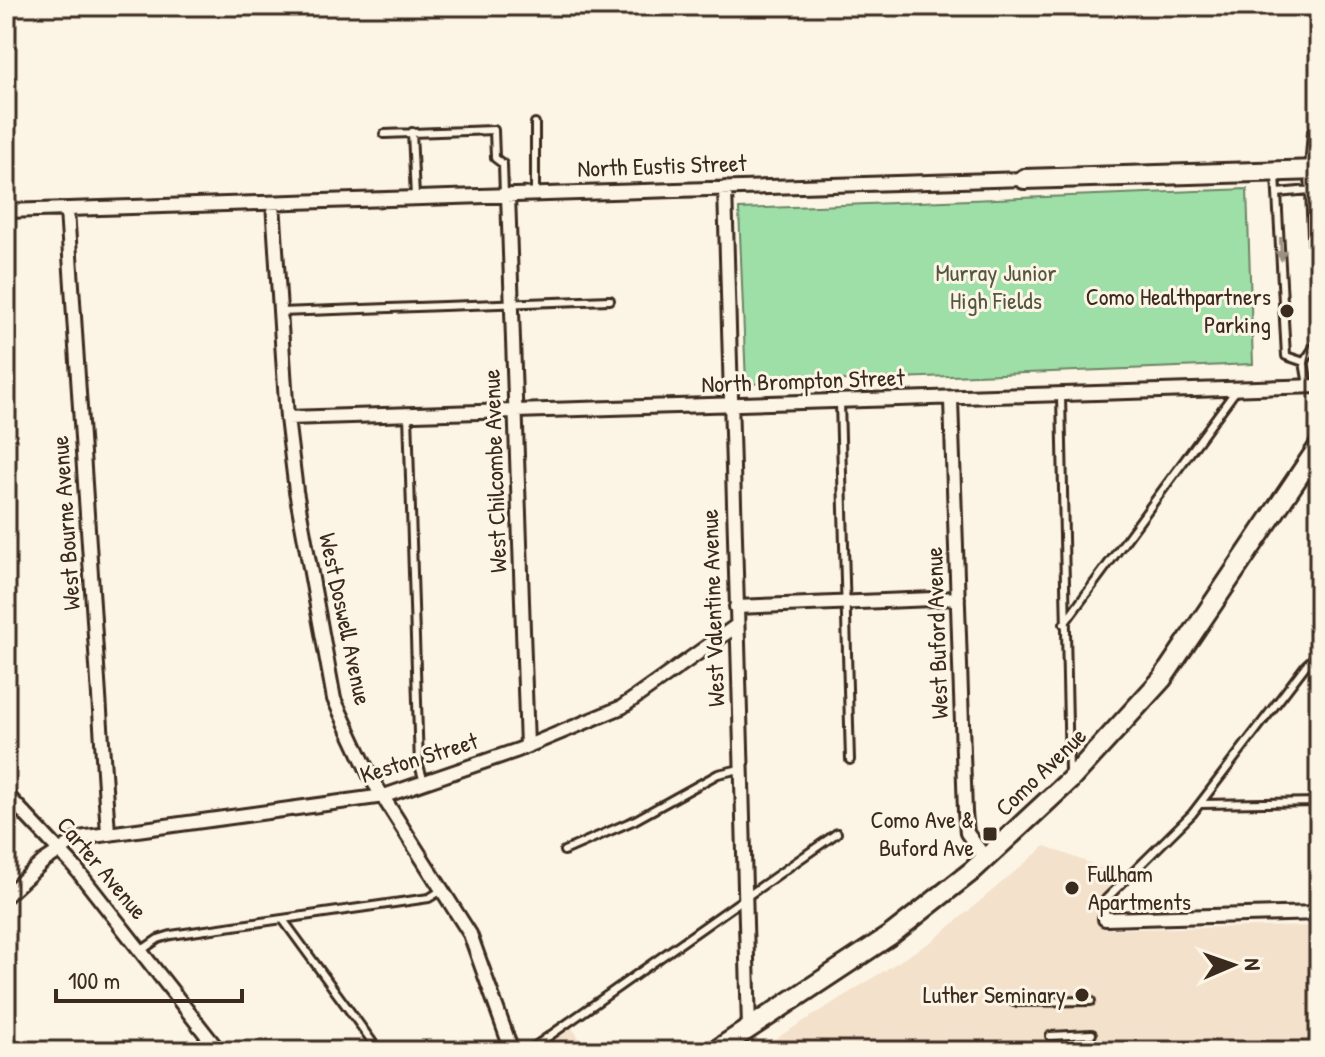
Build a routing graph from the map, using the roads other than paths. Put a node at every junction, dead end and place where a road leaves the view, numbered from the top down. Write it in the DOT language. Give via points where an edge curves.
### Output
graph roads {
  1 [pos="535,123"];
  2 [pos="1312,131"];
  3 [pos="412,132"];
  4 [pos="384,134"];
  5 [pos="1314,170"];
  6 [pos="1276,171"];
  7 [pos="1024,179"];
  8 [pos="725,188"];
  9 [pos="1310,190"];
  10 [pos="1277,193"];
  11 [pos="535,194"];
  12 [pos="506,195"];
  13 [pos="415,198"];
  14 [pos="273,203"];
  15 [pos="67,210"];
  16 [pos="6,211"];
  17 [pos="610,300"];
  18 [pos="511,303"];
  19 [pos="280,312"];
  20 [pos="1304,362"];
  21 [pos="1313,386"];
  22 [pos="1238,388"];
  23 [pos="1061,396"];
  24 [pos="951,400"];
  25 [pos="840,402"];
  26 [pos="729,405"];
  27 [pos="514,412"];
  28 [pos="408,414"];
  29 [pos="287,418"];
  30 [pos="1319,446"];
  31 [pos="1312,474"];
  32 [pos="958,598"];
  33 [pos="844,604"];
  34 [pos="736,607"];
  35 [pos="1064,624"];
  36 [pos="736,626"];
  37 [pos="1319,653"];
  38 [pos="527,746"];
  39 [pos="850,760"];
  40 [pos="740,769"];
  41 [pos="1070,780"];
  42 [pos="424,782"];
  43 [pos="6,794"];
  44 [pos="384,796"];
  45 [pos="1319,802"];
  46 [pos="1200,804"];
  47 [pos="108,833"];
  48 [pos="837,833"];
  49 [pos="59,850"];
  50 [pos="564,851"];
  51 [pos="986,859"];
  52 [pos="444,889"];
  53 [pos="744,895"];
  54 [pos="6,896"];
  55 [pos="1319,913"];
  56 [pos="1105,919"];
  57 [pos="284,921"];
  58 [pos="142,950"];
  59 [pos="1091,1001"];
  60 [pos="1014,1002"];
  61 [pos="749,1028"];
  62 [pos="1092,1034"];
  63 [pos="1050,1036"];
  64 [pos="219,1051"];
  65 [pos="379,1051"];
  66 [pos="512,1051"];
  67 [pos="528,1051"];
  68 [pos="715,1051"];
  1 -- 11 [label="lane"];
  2 -- 5 [label="lane"];
  3 -- 4 [label="lane"];
  3 -- 12 [label="lane" via="494,130 495,158 503,164"];
  3 -- 13 [label="lane"];
  5 -- 6 [label="main road, North Eustis Street"];
  5 -- 9 [label="lane"];
  6 -- 7 [label="main road, North Eustis Street"];
  6 -- 10 [label="lane"];
  7 -- 8 [label="street, North Eustis Street"];
  8 -- 11 [label="street, North Eustis Street"];
  8 -- 26 [label="street, West Valentine Avenue"];
  9 -- 10 [label="lane"];
  9 -- 20 [label="lane" via="1317,343"];
  10 -- 20 [label="lane, one-way" via="1286,356"];
  11 -- 12 [label="street, North Eustis Street"];
  12 -- 13 [label="street, North Eustis Street"];
  12 -- 18 [label="street, West Chilcombe Avenue"];
  13 -- 14 [label="street, North Eustis Street"];
  14 -- 15 [label="street, North Eustis Street"];
  14 -- 19 [label="street, West Doswell Avenue"];
  15 -- 16 [label="street, North Eustis Street"];
  15 -- 47 [label="street, West Bourne Avenue"];
  17 -- 18 [label="lane"];
  18 -- 19 [label="lane"];
  18 -- 27 [label="street, West Chilcombe Avenue"];
  19 -- 29 [label="street, West Doswell Avenue"];
  20 -- 21 [label="lane"];
  21 -- 22 [label="street, North Brompton Street"];
  22 -- 23 [label="street, North Brompton Street"];
  22 -- 35 [label="lane"];
  23 -- 24 [label="street, North Brompton Street"];
  23 -- 35 [label="lane"];
  24 -- 25 [label="street, North Brompton Street"];
  24 -- 32 [label="street, West Buford Avenue"];
  25 -- 26 [label="street, North Brompton Street"];
  25 -- 33 [label="lane"];
  26 -- 27 [label="street, North Brompton Street"];
  26 -- 34 [label="street, West Valentine Avenue"];
  27 -- 28 [label="street, North Brompton Street"];
  27 -- 38 [label="street, West Chilcombe Avenue"];
  28 -- 29 [label="street, North Brompton Street"];
  28 -- 42 [label="lane" via="419,765"];
  29 -- 44 [label="street, West Doswell Avenue" via="334,699"];
  30 -- 31 [label="main road, Como Avenue"];
  31 -- 41 [label="main road, Como Avenue" via="1170,668"];
  32 -- 33 [label="street"];
  32 -- 51 [label="street, West Buford Avenue" via="967,833"];
  33 -- 34 [label="street"];
  33 -- 39 [label="lane"];
  34 -- 36 [label="street, West Valentine Avenue"];
  35 -- 41 [label="lane"];
  36 -- 38 [label="street, Keston Street" via="633,700"];
  36 -- 40 [label="street, West Valentine Avenue"];
  37 -- 46 [label="lane"];
  38 -- 42 [label="street, Keston Street"];
  40 -- 50 [label="lane" via="718,774 635,820"];
  40 -- 53 [label="street, West Valentine Avenue"];
  41 -- 51 [label="main road, Como Avenue"];
  42 -- 44 [label="street, Keston Street"];
  43 -- 49 [label="street, Carter Avenue"];
  44 -- 47 [label="street, Keston Street"];
  44 -- 52 [label="street, West Doswell Avenue"];
  45 -- 46 [label="lane"];
  46 -- 56 [label="lane" via="1106,899"];
  47 -- 49 [label="street, Keston Street" via="79,838"];
  48 -- 53 [label="lane"];
  49 -- 54 [label="street, Keston Street"];
  49 -- 58 [label="street, Carter Avenue"];
  51 -- 61 [label="main road, Como Avenue" via="892,934"];
  52 -- 57 [label="lane" via="429,898"];
  52 -- 66 [label="street, West Doswell Avenue" via="475,944"];
  53 -- 61 [label="street, West Valentine Avenue"];
  53 -- 67 [label="lane"];
  55 -- 56 [label="street"];
  57 -- 58 [label="lane" via="171,935"];
  57 -- 65 [label="lane"];
  58 -- 64 [label="street, Carter Avenue"];
  59 -- 60 [label="lane"];
  61 -- 68 [label="main road, Como Avenue"];
  62 -- 63 [label="lane"];
}
